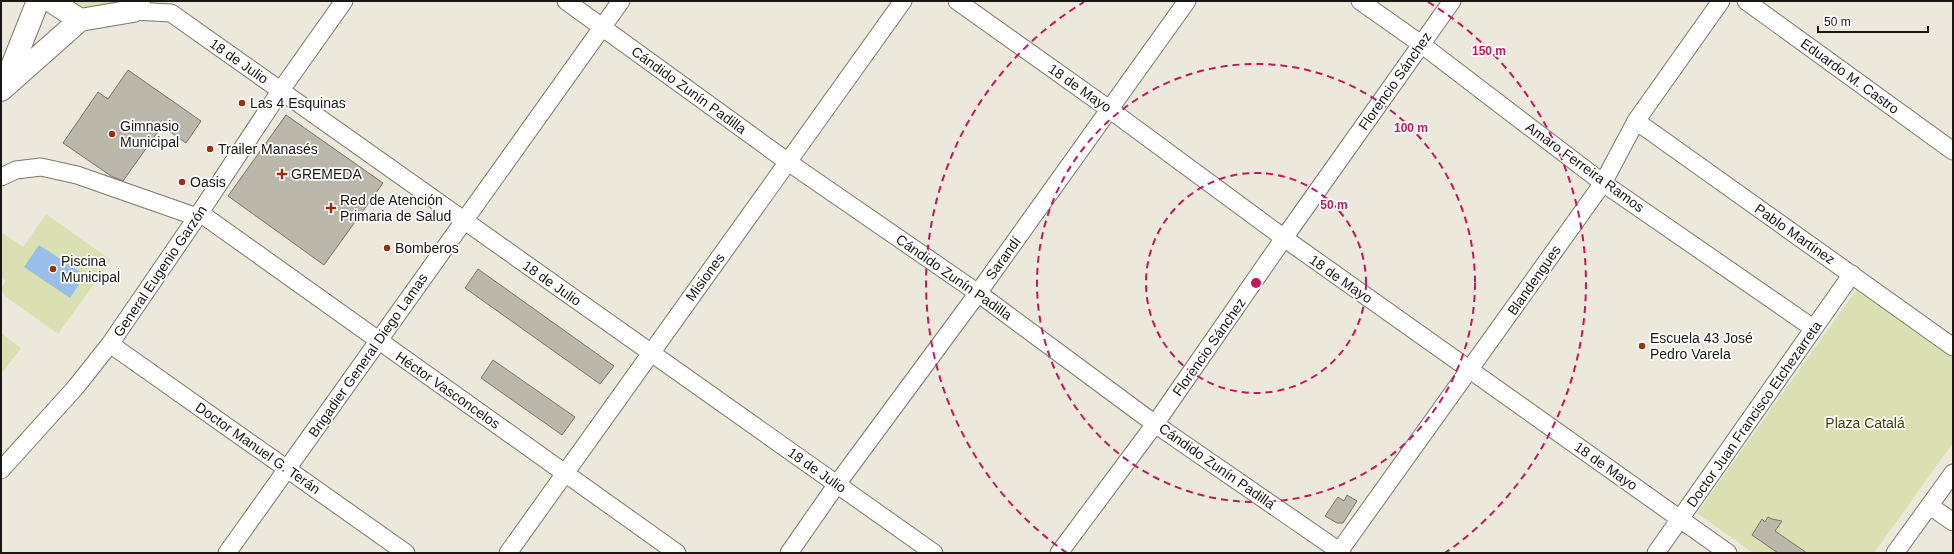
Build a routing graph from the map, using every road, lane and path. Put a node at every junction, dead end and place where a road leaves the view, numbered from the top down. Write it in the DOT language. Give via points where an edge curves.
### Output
graph roads {
  1 [pos="38,1"];
  2 [pos="51,1"];
  3 [pos="344,1"];
  4 [pos="566,1"];
  5 [pos="621,1"];
  6 [pos="903,1"];
  7 [pos="957,1"];
  8 [pos="1188,1"];
  9 [pos="1360,1"];
  10 [pos="1452,1"];
  11 [pos="1721,1"];
  12 [pos="1746,1"];
  13 [pos="136,6"];
  14 [pos="169,7"];
  15 [pos="80,20"];
  16 [pos="603,27"];
  17 [pos="1421,44"];
  18 [pos="2,88"];
  19 [pos="281,90"];
  20 [pos="1109,109"];
  21 [pos="1636,121"];
  22 [pos="1953,151"];
  23 [pos="788,162"];
  24 [pos="1,177"];
  25 [pos="1602,183"];
  26 [pos="198,215"];
  27 [pos="464,220"];
  28 [pos="1284,238"];
  29 [pos="1852,274"];
  30 [pos="978,293"];
  31 [pos="1813,328"];
  32 [pos="379,341"];
  33 [pos="110,344"];
  34 [pos="1953,347"];
  35 [pos="651,353"];
  36 [pos="1470,370"];
  37 [pos="1155,424"];
  38 [pos="287,469"];
  39 [pos="1,470"];
  40 [pos="565,473"];
  41 [pos="1953,473"];
  42 [pos="837,484"];
  43 [pos="1930,506"];
  44 [pos="1681,520"];
  45 [pos="1953,522"];
  46 [pos="1340,552"];
  47 [pos="227,553"];
  48 [pos="406,553"];
  49 [pos="508,553"];
  50 [pos="677,553"];
  51 [pos="789,553"];
  52 [pos="934,553"];
  53 [pos="1059,553"];
  54 [pos="1656,553"];
  55 [pos="1728,553"];
  56 [pos="1895,553"];
  1 -- 18 [label="main road"];
  2 -- 15 [label="main road"];
  3 -- 19 [label="street, General Eugenio Garzón"];
  4 -- 16 [label="street, Cándido Zunín Padilla"];
  5 -- 16 [label="street, Brigadier General Diego Lamas"];
  6 -- 23 [label="street, Misiones"];
  7 -- 20 [label="street, 18 de Mayo"];
  8 -- 20 [label="street, Sarandí"];
  9 -- 17 [label="street, Amaro Ferreira Ramos"];
  10 -- 17 [label="street, Florencio Sánchez"];
  11 -- 21 [label="street, Blandengues"];
  12 -- 22 [label="street, Eduardo M. Castro"];
  13 -- 14 [label="street, 18 de Julio"];
  13 -- 15 [label="main road"];
  14 -- 19 [label="street, 18 de Julio"];
  15 -- 18 [label="main road"];
  16 -- 23 [label="street, Cándido Zunín Padilla"];
  16 -- 27 [label="street, Brigadier General Diego Lamas"];
  17 -- 25 [label="street, Amaro Ferreira Ramos"];
  17 -- 28 [label="street, Florencio Sánchez"];
  19 -- 26 [label="street, General Eugenio Garzón"];
  19 -- 27 [label="street, 18 de Julio"];
  20 -- 28 [label="street, 18 de Mayo"];
  20 -- 30 [label="street, Sarandí"];
  21 -- 25 [label="street, Blandengues"];
  21 -- 29 [label="street, Pablo Martínez"];
  23 -- 30 [label="street, Cándido Zunín Padilla"];
  23 -- 35 [label="street, Misiones"];
  24 -- 26 [label="street, Héctor Vasconcelos" via="16,170 41,167 77,174"];
  25 -- 31 [label="street, Amaro Ferreira Ramos"];
  25 -- 36 [label="street, Blandengues"];
  26 -- 32 [label="street, Héctor Vasconcelos"];
  26 -- 33 [label="street, General Eugenio Garzón"];
  27 -- 32 [label="street, Brigadier General Diego Lamas"];
  27 -- 35 [label="street, 18 de Julio"];
  28 -- 36 [label="street, 18 de Mayo"];
  28 -- 37 [label="street, Florencio Sánchez"];
  29 -- 31 [label="street, Doctor Juan Francisco Etchezarreta"];
  29 -- 34 [label="street, Pablo Martínez"];
  30 -- 37 [label="street, Cándido Zunín Padilla"];
  30 -- 42 [label="street, Sarandí"];
  31 -- 44 [label="street, Doctor Juan Francisco Etchezarreta"];
  32 -- 38 [label="street, Brigadier General Diego Lamas"];
  32 -- 40 [label="street, Héctor Vasconcelos"];
  33 -- 38 [label="street, Doctor Manuel G. Terán"];
  33 -- 39 [label="street, General Eugenio Garzón"];
  35 -- 40 [label="street, Misiones"];
  35 -- 42 [label="street, 18 de Julio"];
  36 -- 44 [label="street, 18 de Mayo"];
  36 -- 46 [label="street, Blandengues"];
  37 -- 46 [label="street, Cándido Zunín Padilla"];
  37 -- 53 [label="street, Florencio Sánchez"];
  38 -- 47 [label="street, Brigadier General Diego Lamas"];
  38 -- 48 [label="street, Doctor Manuel G. Terán"];
  40 -- 49 [label="street, Misiones"];
  40 -- 50 [label="street, Héctor Vasconcelos"];
  41 -- 43 [label="street"];
  42 -- 51 [label="street, Sarandí"];
  42 -- 52 [label="street, 18 de Julio"];
  43 -- 45 [label="street"];
  43 -- 56 [label="street"];
  44 -- 54 [label="street, Doctor Juan Francisco Etchezarreta"];
  44 -- 55 [label="street, 18 de Mayo"];
}
